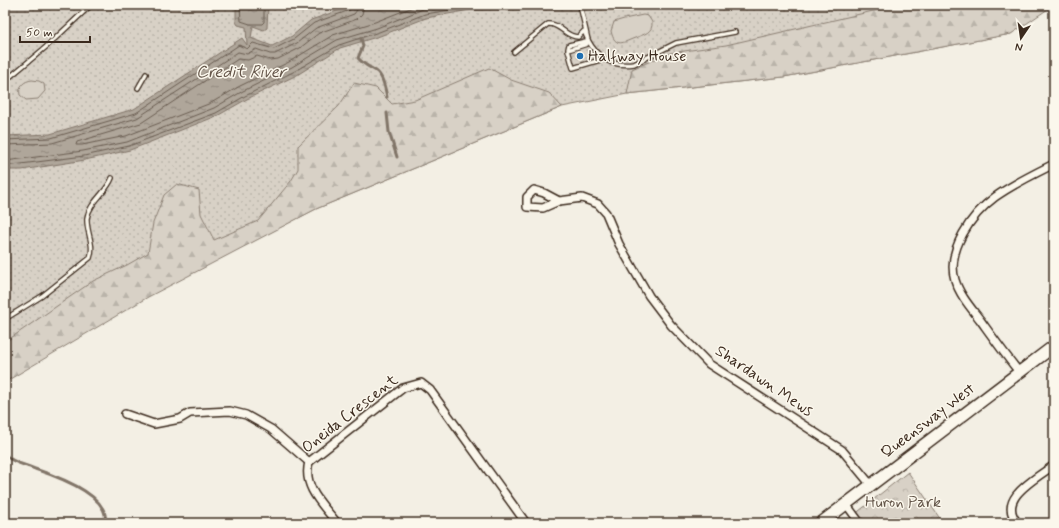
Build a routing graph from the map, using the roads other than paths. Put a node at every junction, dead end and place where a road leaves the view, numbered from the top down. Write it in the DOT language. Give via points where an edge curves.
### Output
graph roads {
  1 [pos="91,5"];
  2 [pos="580,5"];
  3 [pos="735,32"];
  4 [pos="588,40"];
  5 [pos="568,49"];
  6 [pos="514,52"];
  7 [pos="601,58"];
  8 [pos="146,74"];
  9 [pos="5,81"];
  10 [pos="138,88"];
  11 [pos="1054,164"];
  12 [pos="112,178"];
  13 [pos="559,201"];
  14 [pos="5,319"];
  15 [pos="1054,346"];
  16 [pos="1020,372"];
  17 [pos="125,414"];
  18 [pos="309,462"];
  19 [pos="1054,465"];
  20 [pos="871,485"];
  21 [pos="846,504"];
  22 [pos="337,523"];
  23 [pos="526,523"];
  24 [pos="821,523"];
  25 [pos="860,523"];
  26 [pos="1018,523"];
  1 -- 9 [label="lane"];
  2 -- 4 [label="lane"];
  3 -- 7 [label="lane" via="676,43 634,64"];
  4 -- 6 [label="lane" via="584,31 578,37 572,37 556,25 548,24"];
  4 -- 7 [label="lane"];
  5 -- 7 [label="lane" via="569,45 586,41 587,44 568,50 573,68"];
  8 -- 10 [label="lane"];
  11 -- 16 [label="street" via="1010,187 981,210 968,226 958,245 954,262 955,280 964,298"];
  12 -- 14 [label="lane" via="87,217 92,247 90,258 42,296"];
  13 -- 20 [label="street, Shardawn Mews" via="582,198 598,204 606,213 618,244 649,296 671,325 709,364 842,450"];
  15 -- 16 [label="street, Queensway West"];
  16 -- 20 [label="street, Queensway West"];
  17 -- 18 [label="street" via="154,424 180,419 190,413 230,411 271,429"];
  18 -- 22 [label="street, Oneida Crescent" via="309,487"];
  18 -- 23 [label="street, Oneida Crescent" via="403,388 421,383 430,390"];
  19 -- 26 [label="street" via="1017,493 1011,510"];
  20 -- 21 [label="street, Queensway West"];
  21 -- 24 [label="street, Queensway West"];
  21 -- 25 [label="street"];
}
